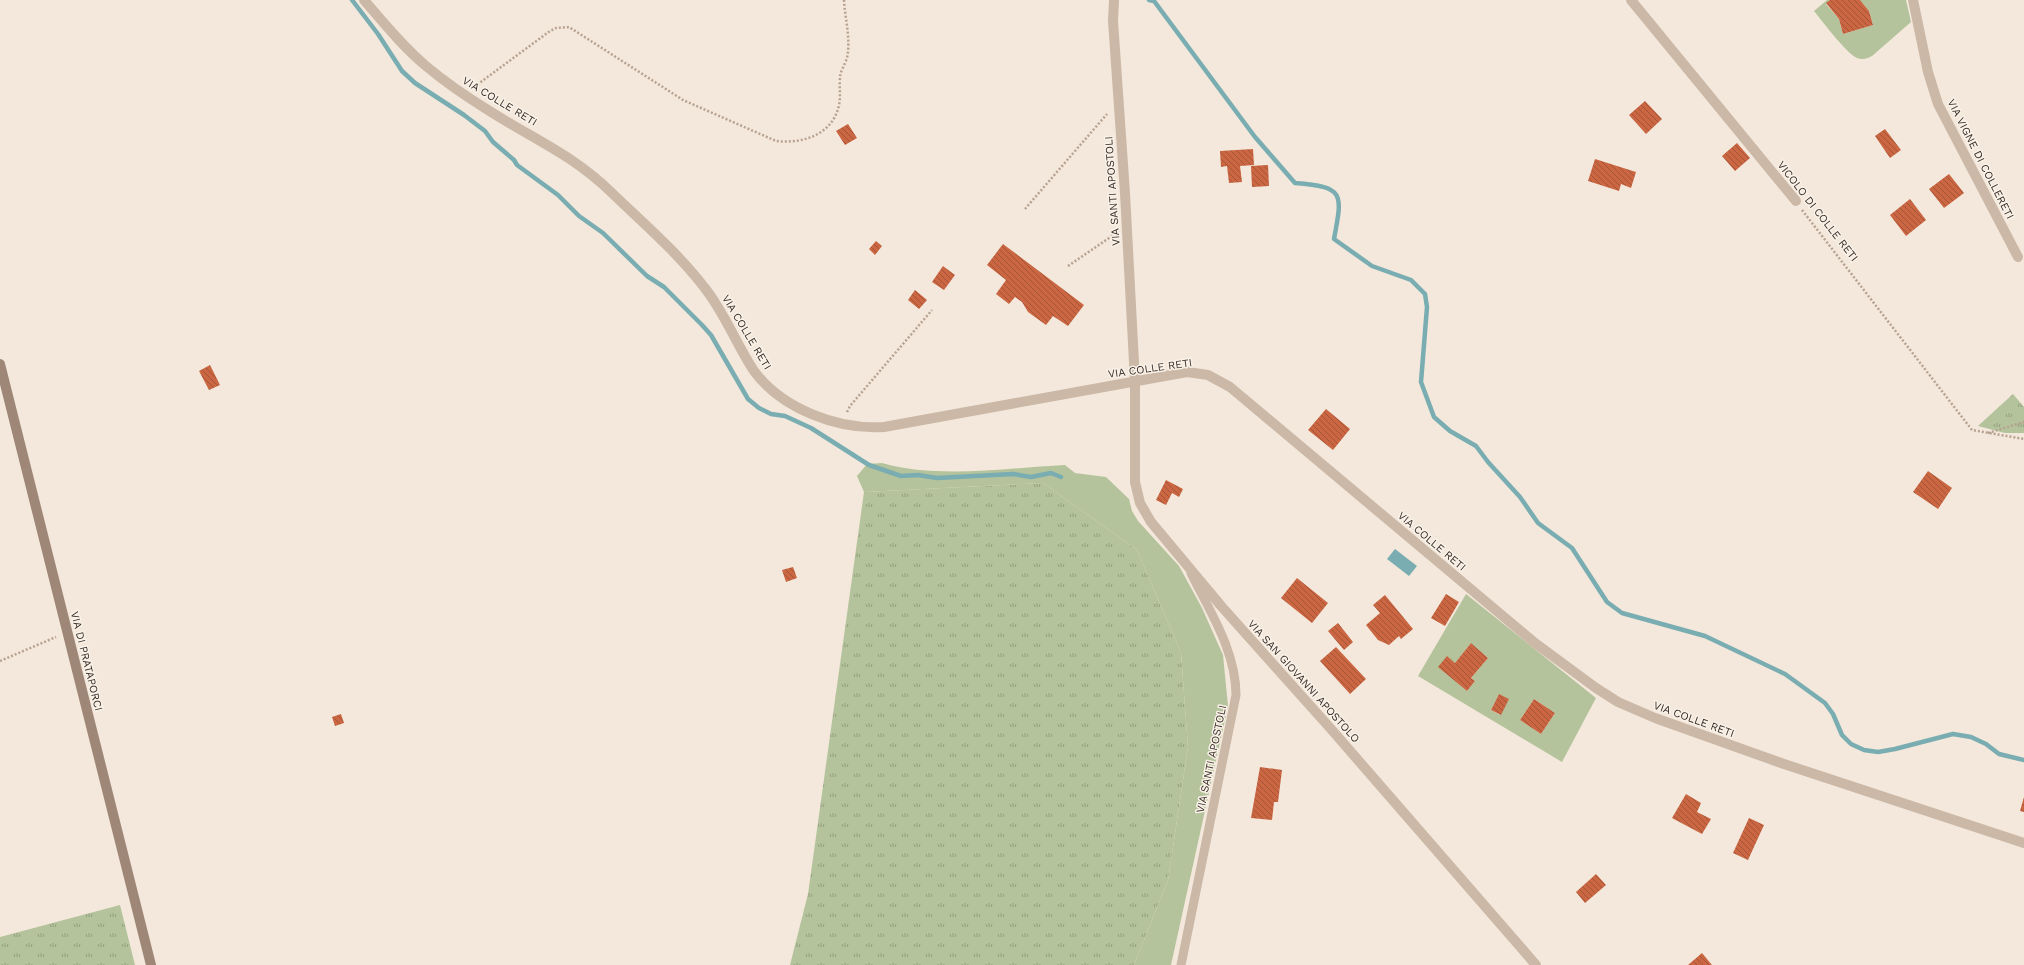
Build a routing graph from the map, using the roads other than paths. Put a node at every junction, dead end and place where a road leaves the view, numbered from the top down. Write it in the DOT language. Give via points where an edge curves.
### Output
graph roads {
  1 [pos="364,0"];
  2 [pos="1114,0"];
  3 [pos="1631,0"];
  4 [pos="1913,0"];
  5 [pos="1796,201"];
  6 [pos="2018,257"];
  7 [pos="0,364"];
  8 [pos="1135,381"];
  9 [pos="1186,565"];
  10 [pos="2024,843"];
  11 [pos="152,965"];
  12 [pos="1181,965"];
  13 [pos="1536,965"];
  1 -- 8 [label="street, VIA COLLE RETI" via="425,65 497,116 569,157 612,193 702,285 754,371 773,390 803,410 847,424 878,428"];
  2 -- 8 [label="street, VIA SANTI APOSTOLI" via="1112,21"];
  3 -- 5 [label="street, VICOLO DI COLLE RETI"];
  4 -- 6 [label="street, VIA VIGNE DI COLLERETI" via="1928,72 1938,104"];
  7 -- 11 [label="street, VIA DI PRATAPORCI"];
  8 -- 9 [label="street, VIA SAN GIOVANNI APOSTOLO" via="1135,478 1138,496 1151,522"];
  8 -- 10 [label="street, VIA COLLE RETI" via="1193,372 1223,382 1535,643 1625,706 1829,779"];
  9 -- 12 [label="lane, VIA SANTI APOSTOLI" via="1226,645 1234,671 1236,695"];
  9 -- 13 [label="street, VIA SAN GIOVANNI APOSTOLO"];
}
